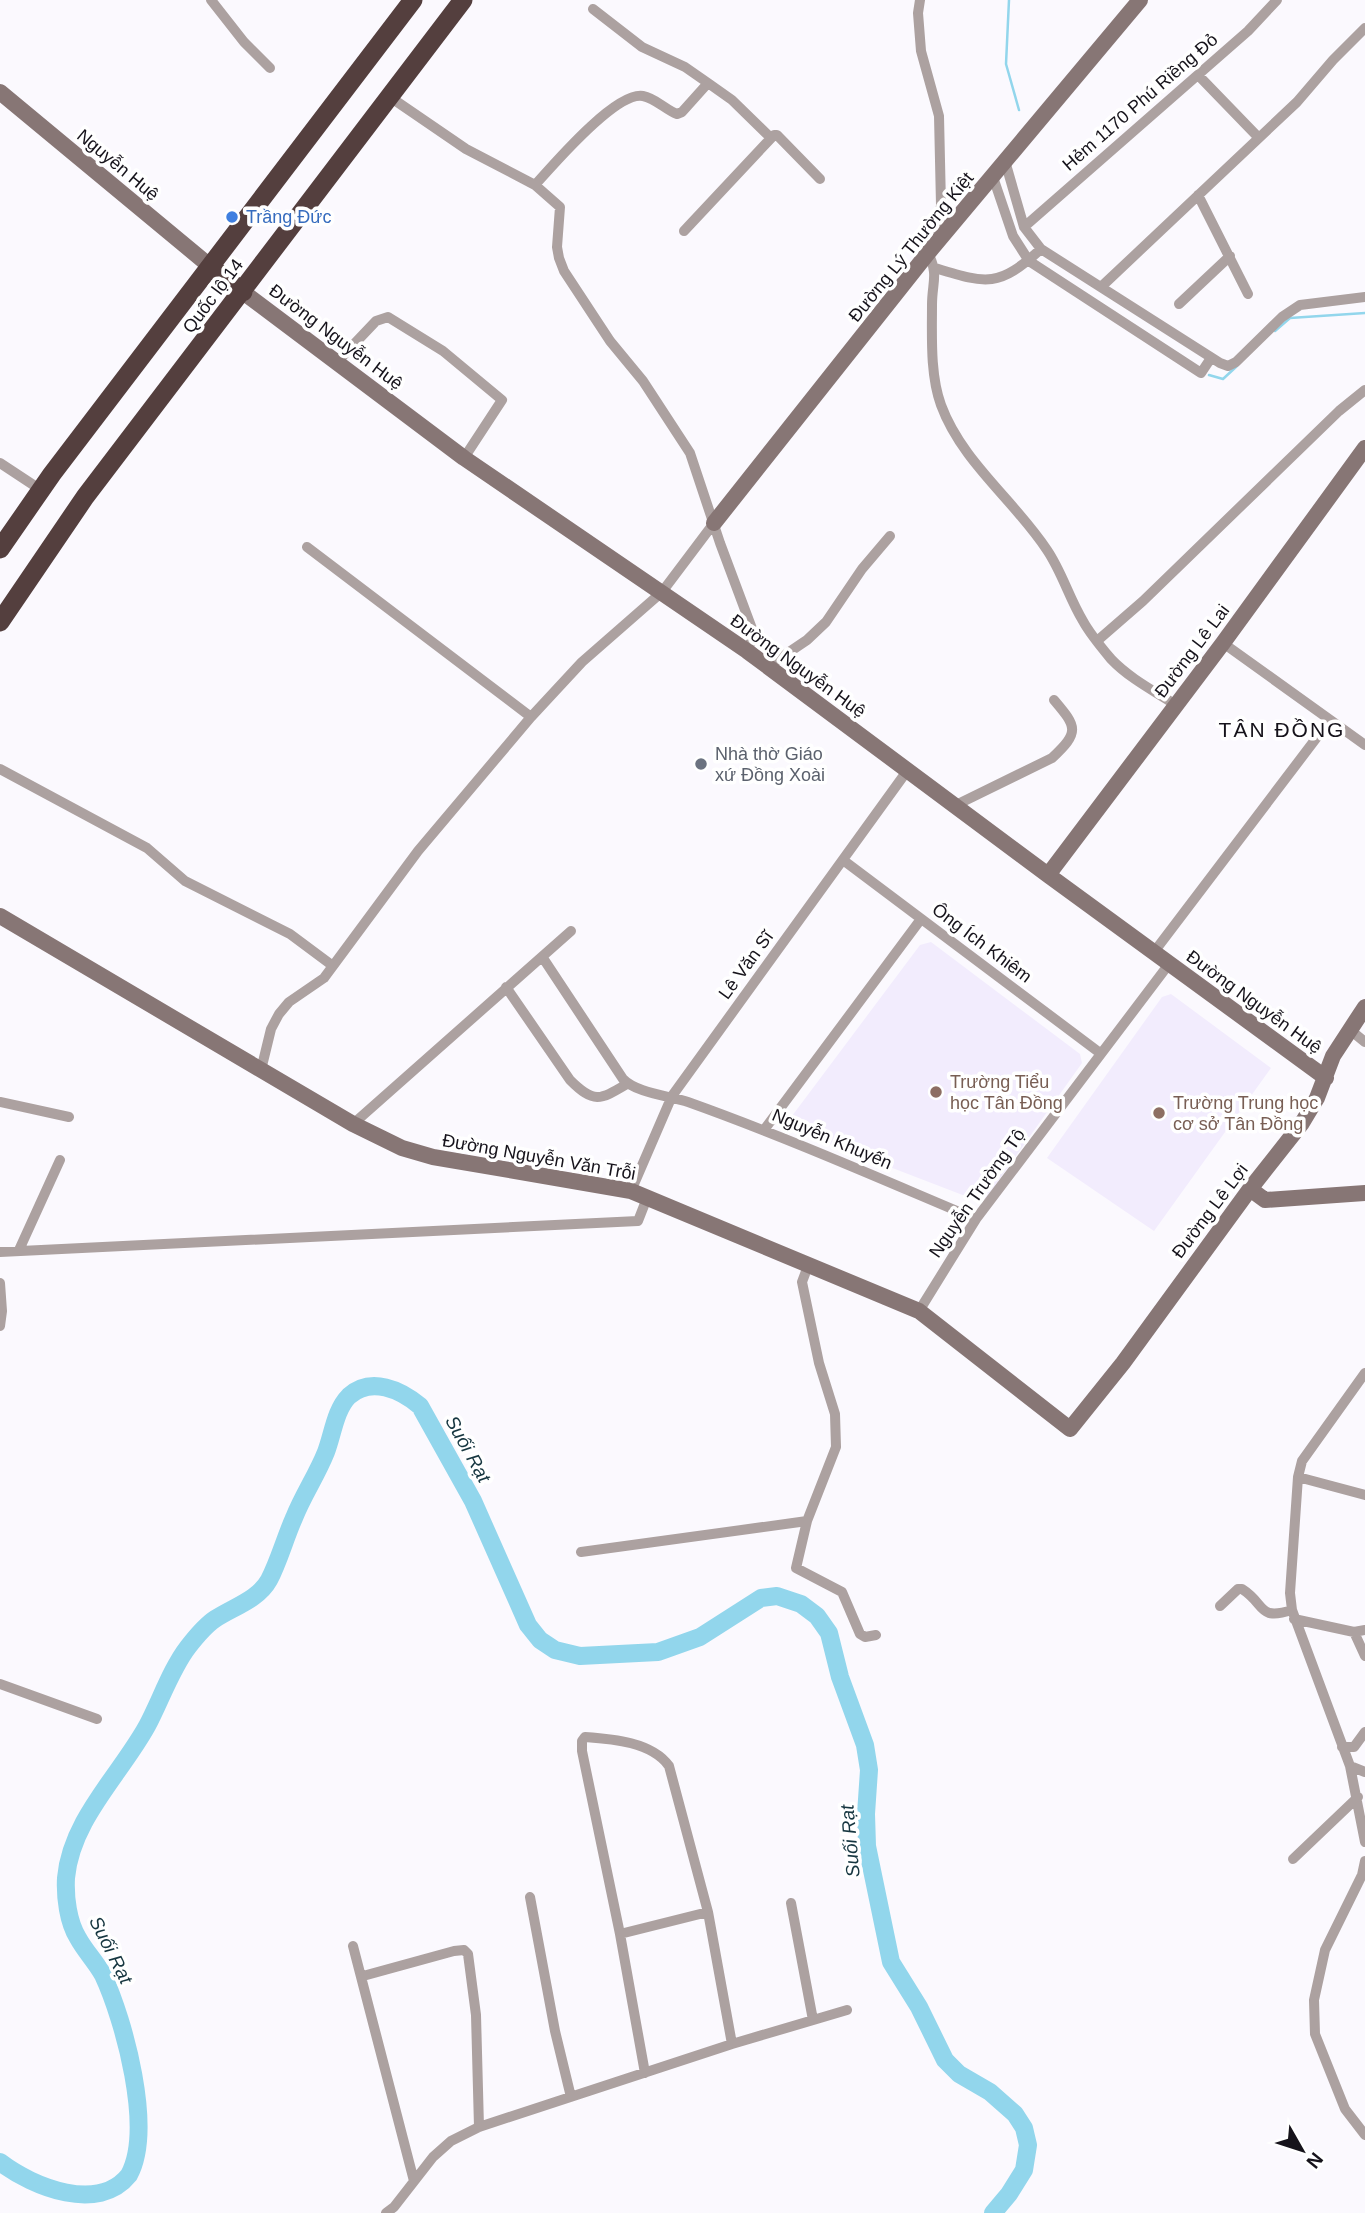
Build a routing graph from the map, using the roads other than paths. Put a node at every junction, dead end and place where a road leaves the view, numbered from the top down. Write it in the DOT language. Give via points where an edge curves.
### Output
graph roads {
  1 [pos="211,0"];
  2 [pos="413,0"];
  3 [pos="463,0"];
  4 [pos="920,0"];
  5 [pos="1140,0"];
  6 [pos="1276,0"];
  7 [pos="593,9"];
  8 [pos="1365,28"];
  9 [pos="270,68"];
  10 [pos="1198,75"];
  11 [pos="708,83"];
  12 [pos="0,92"];
  13 [pos="390,97"];
  14 [pos="770,137"];
  15 [pos="1258,137"];
  16 [pos="1005,161"];
  17 [pos="993,177"];
  18 [pos="820,178"];
  19 [pos="535,186"];
  20 [pos="1199,195"];
  21 [pos="1024,227"];
  22 [pos="684,231"];
  23 [pos="1041,249"];
  24 [pos="934,254"];
  25 [pos="1230,256"];
  26 [pos="1028,261"];
  27 [pos="211,267"];
  28 [pos="1101,287"];
  29 [pos="243,292"];
  30 [pos="1248,294"];
  31 [pos="1365,297"];
  32 [pos="1179,304"];
  33 [pos="1211,358"];
  34 [pos="338,361"];
  35 [pos="1365,390"];
  36 [pos="1365,448"];
  37 [pos="464,457"];
  38 [pos="0,463"];
  39 [pos="41,490"];
  40 [pos="714,523"];
  41 [pos="890,536"];
  42 [pos="307,547"];
  43 [pos="0,549"];
  44 [pos="662,592"];
  45 [pos="0,622"];
  46 [pos="1097,641"];
  47 [pos="1223,643"];
  48 [pos="747,650"];
  49 [pos="767,667"];
  50 [pos="1054,700"];
  51 [pos="1176,705"];
  52 [pos="531,717"];
  53 [pos="1329,720"];
  54 [pos="1365,745"];
  55 [pos="0,769"];
  56 [pos="907,771"];
  57 [pos="956,806"];
  58 [pos="843,860"];
  59 [pos="1048,875"];
  60 [pos="0,916"];
  61 [pos="921,919"];
  62 [pos="571,931"];
  63 [pos="1154,952"];
  64 [pos="543,958"];
  65 [pos="1169,964"];
  66 [pos="333,966"];
  67 [pos="506,987"];
  68 [pos="1365,1007"];
  69 [pos="1349,1029"];
  70 [pos="1365,1042"];
  71 [pos="1100,1054"];
  72 [pos="261,1070"];
  73 [pos="1326,1078"];
  74 [pos="627,1084"];
  75 [pos="672,1097"];
  76 [pos="0,1102"];
  77 [pos="69,1117"];
  78 [pos="353,1124"];
  79 [pos="764,1130"];
  80 [pos="60,1160"];
  81 [pos="1250,1189"];
  82 [pos="631,1191"];
  83 [pos="1365,1193"];
  84 [pos="647,1198"];
  85 [pos="976,1219"];
  86 [pos="19,1250"];
  87 [pos="0,1252"];
  88 [pos="808,1266"];
  89 [pos="0,1283"];
  90 [pos="919,1311"];
  91 [pos="0,1326"];
  92 [pos="1365,1373"];
  93 [pos="1070,1429"];
  94 [pos="1298,1477"];
  95 [pos="1365,1495"];
  96 [pos="807,1521"];
  97 [pos="581,1552"];
  98 [pos="1220,1606"];
  99 [pos="1293,1614"];
  100 [pos="1360,1631"];
  101 [pos="876,1635"];
  102 [pos="1365,1656"];
  103 [pos="0,1684"];
  104 [pos="97,1719"];
  105 [pos="1365,1732"];
  106 [pos="1342,1747"];
  107 [pos="1350,1766"];
  108 [pos="1365,1772"];
  109 [pos="1358,1797"];
  110 [pos="1365,1842"];
  111 [pos="1293,1859"];
  112 [pos="1365,1861"];
  113 [pos="530,1897"];
  114 [pos="791,1903"];
  115 [pos="708,1912"];
  116 [pos="620,1934"];
  117 [pos="353,1945"];
  118 [pos="363,1976"];
  119 [pos="847,2010"];
  120 [pos="813,2020"];
  121 [pos="732,2044"];
  122 [pos="645,2073"];
  123 [pos="571,2097"];
  124 [pos="479,2127"];
  125 [pos="1365,2135"];
  126 [pos="414,2181"];
  127 [pos="386,2213"];
  1 -- 9 [label="street"];
  2 -- 27 [label="highway, Quốc lộ 14"];
  3 -- 13 [label="highway, Quốc lộ 14"];
  4 -- 24 [label="street" via="921,51 939,116 940,205"];
  5 -- 16 [label="street, Đường Lý Thường Kiệt"];
  6 -- 10 [label="street, Hẻm 1170 Phú Riềng Đỏ"];
  7 -- 11 [label="street" via="642,47"];
  8 -- 15 [label="street"];
  10 -- 15 [label="street"];
  10 -- 21 [label="street, Hẻm 1170 Phú Riềng Đỏ"];
  11 -- 14 [label="street"];
  11 -- 19 [label="street" via="677,114 644,96 621,101"];
  12 -- 27 [label="street, Nguyễn Huệ"];
  13 -- 19 [label="street" via="466,149"];
  13 -- 29 [label="highway, Quốc lộ 14"];
  14 -- 18 [label="street" via="777,135"];
  14 -- 22 [label="street"];
  15 -- 20 [label="street"];
  16 -- 17 [label="street, Đường Lý Thường Kiệt"];
  16 -- 21 [label="street"];
  17 -- 24 [label="street, Đường Lý Thường Kiệt"];
  17 -- 26 [label="street" via="1013,236"];
  19 -- 40 [label="street" via="560,207 557,247 564,271 690,453"];
  20 -- 25 [label="street"];
  20 -- 28 [label="street"];
  21 -- 23 [label="street"];
  23 -- 26 [label="street"];
  23 -- 28 [label="street"];
  24 -- 26 [label="street" via="974,279 990,281"];
  24 -- 40 [label="street, Đường Lý Thường Kiệt"];
  24 -- 46 [label="street" via="935,378 940,404 964,449 1046,548"];
  25 -- 30 [label="street"];
  25 -- 32 [label="street"];
  26 -- 33 [label="street" via="1201,373"];
  27 -- 29 [label="highway"];
  27 -- 39 [label="highway, Quốc lộ 14"];
  28 -- 33 [label="street"];
  29 -- 34 [label="street, Đường Nguyễn Huệ"];
  29 -- 45 [label="highway, Quốc lộ 14" via="85,497"];
  31 -- 33 [label="street" via="1300,305 1236,362 1228,366"];
  34 -- 37 [label="street, Đường Nguyễn Huệ"];
  34 -- 37 [label="street" via="376,321 388,317 443,351 502,400"];
  35 -- 46 [label="street"];
  36 -- 47 [label="street, Đường Lê Lai"];
  37 -- 44 [label="street, Đường Nguyễn Huệ"];
  38 -- 39 [label="street"];
  39 -- 43 [label="highway, Quốc lộ 14"];
  40 -- 44 [label="street"];
  40 -- 48 [label="street" via="754,634"];
  41 -- 49 [label="street" via="826,622"];
  42 -- 52 [label="street"];
  44 -- 48 [label="street, Đường Nguyễn Huệ"];
  44 -- 52 [label="street" via="582,662"];
  46 -- 51 [label="street" via="1131,676"];
  47 -- 51 [label="street, Đường Lê Lai"];
  47 -- 53 [label="street"];
  48 -- 49 [label="street, Đường Nguyễn Huệ"];
  49 -- 56 [label="street, Đường Nguyễn Huệ"];
  50 -- 57 [label="street" via="1072,721 1073,730 1062,749"];
  51 -- 59 [label="street, Đường Lê Lai"];
  52 -- 66 [label="street" via="418,851"];
  53 -- 54 [label="street"];
  53 -- 63 [label="street"];
  55 -- 66 [label="street" via="147,848 185,881 290,934"];
  56 -- 57 [label="street, Đường Nguyễn Huệ"];
  56 -- 58 [label="street, Lê Văn Sĩ"];
  57 -- 59 [label="street, Đường Nguyễn Huệ"];
  58 -- 61 [label="street, Ông Ích Khiêm"];
  58 -- 75 [label="street, Lê Văn Sĩ"];
  59 -- 63 [label="street, Đường Nguyễn Huệ"];
  60 -- 72 [label="street, Đường Nguyễn Văn Trỗi"];
  61 -- 71 [label="street, Ông Ích Khiêm"];
  61 -- 79 [label="street"];
  62 -- 64 [label="street"];
  63 -- 65 [label="street, Đường Nguyễn Huệ"];
  64 -- 67 [label="street"];
  64 -- 74 [label="street"];
  65 -- 71 [label="street, Nguyễn Trường Tộ"];
  65 -- 73 [label="street, Đường Nguyễn Huệ"];
  66 -- 72 [label="street" via="279,1014"];
  67 -- 74 [label="street" via="579,1089 603,1098"];
  67 -- 78 [label="street"];
  68 -- 69 [label="street, Đường Lê Lợi"];
  69 -- 70 [label="street"];
  69 -- 73 [label="street, Đường Lê Lợi"];
  71 -- 85 [label="street, Nguyễn Trường Tộ"];
  72 -- 78 [label="street, Đường Nguyễn Văn Trỗi"];
  73 -- 81 [label="street, Đường Lê Lợi" via="1301,1123"];
  74 -- 75 [label="street, Nguyễn Khuyến"];
  75 -- 79 [label="street, Nguyễn Khuyến"];
  75 -- 82 [label="street, Lê Văn Sĩ"];
  76 -- 77 [label="street"];
  78 -- 82 [label="street, Đường Nguyễn Văn Trỗi" via="402,1148 433,1157"];
  79 -- 85 [label="street, Nguyễn Khuyến"];
  80 -- 86 [label="street"];
  81 -- 83 [label="street" via="1265,1200"];
  81 -- 93 [label="street, Đường Lê Lợi"];
  82 -- 84 [label="street, Đường Nguyễn Văn Trỗi"];
  84 -- 86 [label="street" via="638,1221"];
  84 -- 88 [label="street, Đường Nguyễn Văn Trỗi"];
  85 -- 90 [label="street, Nguyễn Trường Tộ"];
  86 -- 87 [label="street"];
  88 -- 90 [label="street, Đường Nguyễn Văn Trỗi"];
  88 -- 96 [label="street" via="803,1282 819,1363 835,1414 836,1447"];
  89 -- 91 [label="street"];
  90 -- 93 [label="street, Đường Nguyễn Văn Trỗi"];
  92 -- 94 [label="street" via="1302,1461"];
  94 -- 95 [label="street"];
  94 -- 99 [label="street" via="1290,1593"];
  96 -- 97 [label="street"];
  96 -- 101 [label="street" via="796,1568 842,1592 860,1634"];
  98 -- 99 [label="street" via="1242,1589 1265,1612"];
  99 -- 100 [label="street"];
  99 -- 106 [label="street"];
  100 -- 102 [label="street"];
  103 -- 104 [label="street"];
  105 -- 106 [label="street" via="1353,1747"];
  106 -- 107 [label="street"];
  107 -- 108 [label="street"];
  107 -- 109 [label="street"];
  109 -- 110 [label="street"];
  109 -- 111 [label="street"];
  112 -- 125 [label="street" via="1363,1875 1325,1950 1314,2000 1315,2034 1345,2109"];
  113 -- 123 [label="street"];
  114 -- 120 [label="street"];
  115 -- 116 [label="street"];
  115 -- 116 [label="street" via="670,1766 659,1754 633,1744 585,1737 582,1751"];
  115 -- 121 [label="street"];
  116 -- 122 [label="street"];
  117 -- 118 [label="street"];
  118 -- 124 [label="street" via="454,1951 468,1954 476,2015"];
  118 -- 126 [label="street"];
  119 -- 120 [label="street"];
  120 -- 121 [label="street"];
  121 -- 122 [label="street"];
  122 -- 123 [label="street"];
  123 -- 124 [label="street"];
  124 -- 126 [label="street" via="451,2141"];
  126 -- 127 [label="street"];
}
